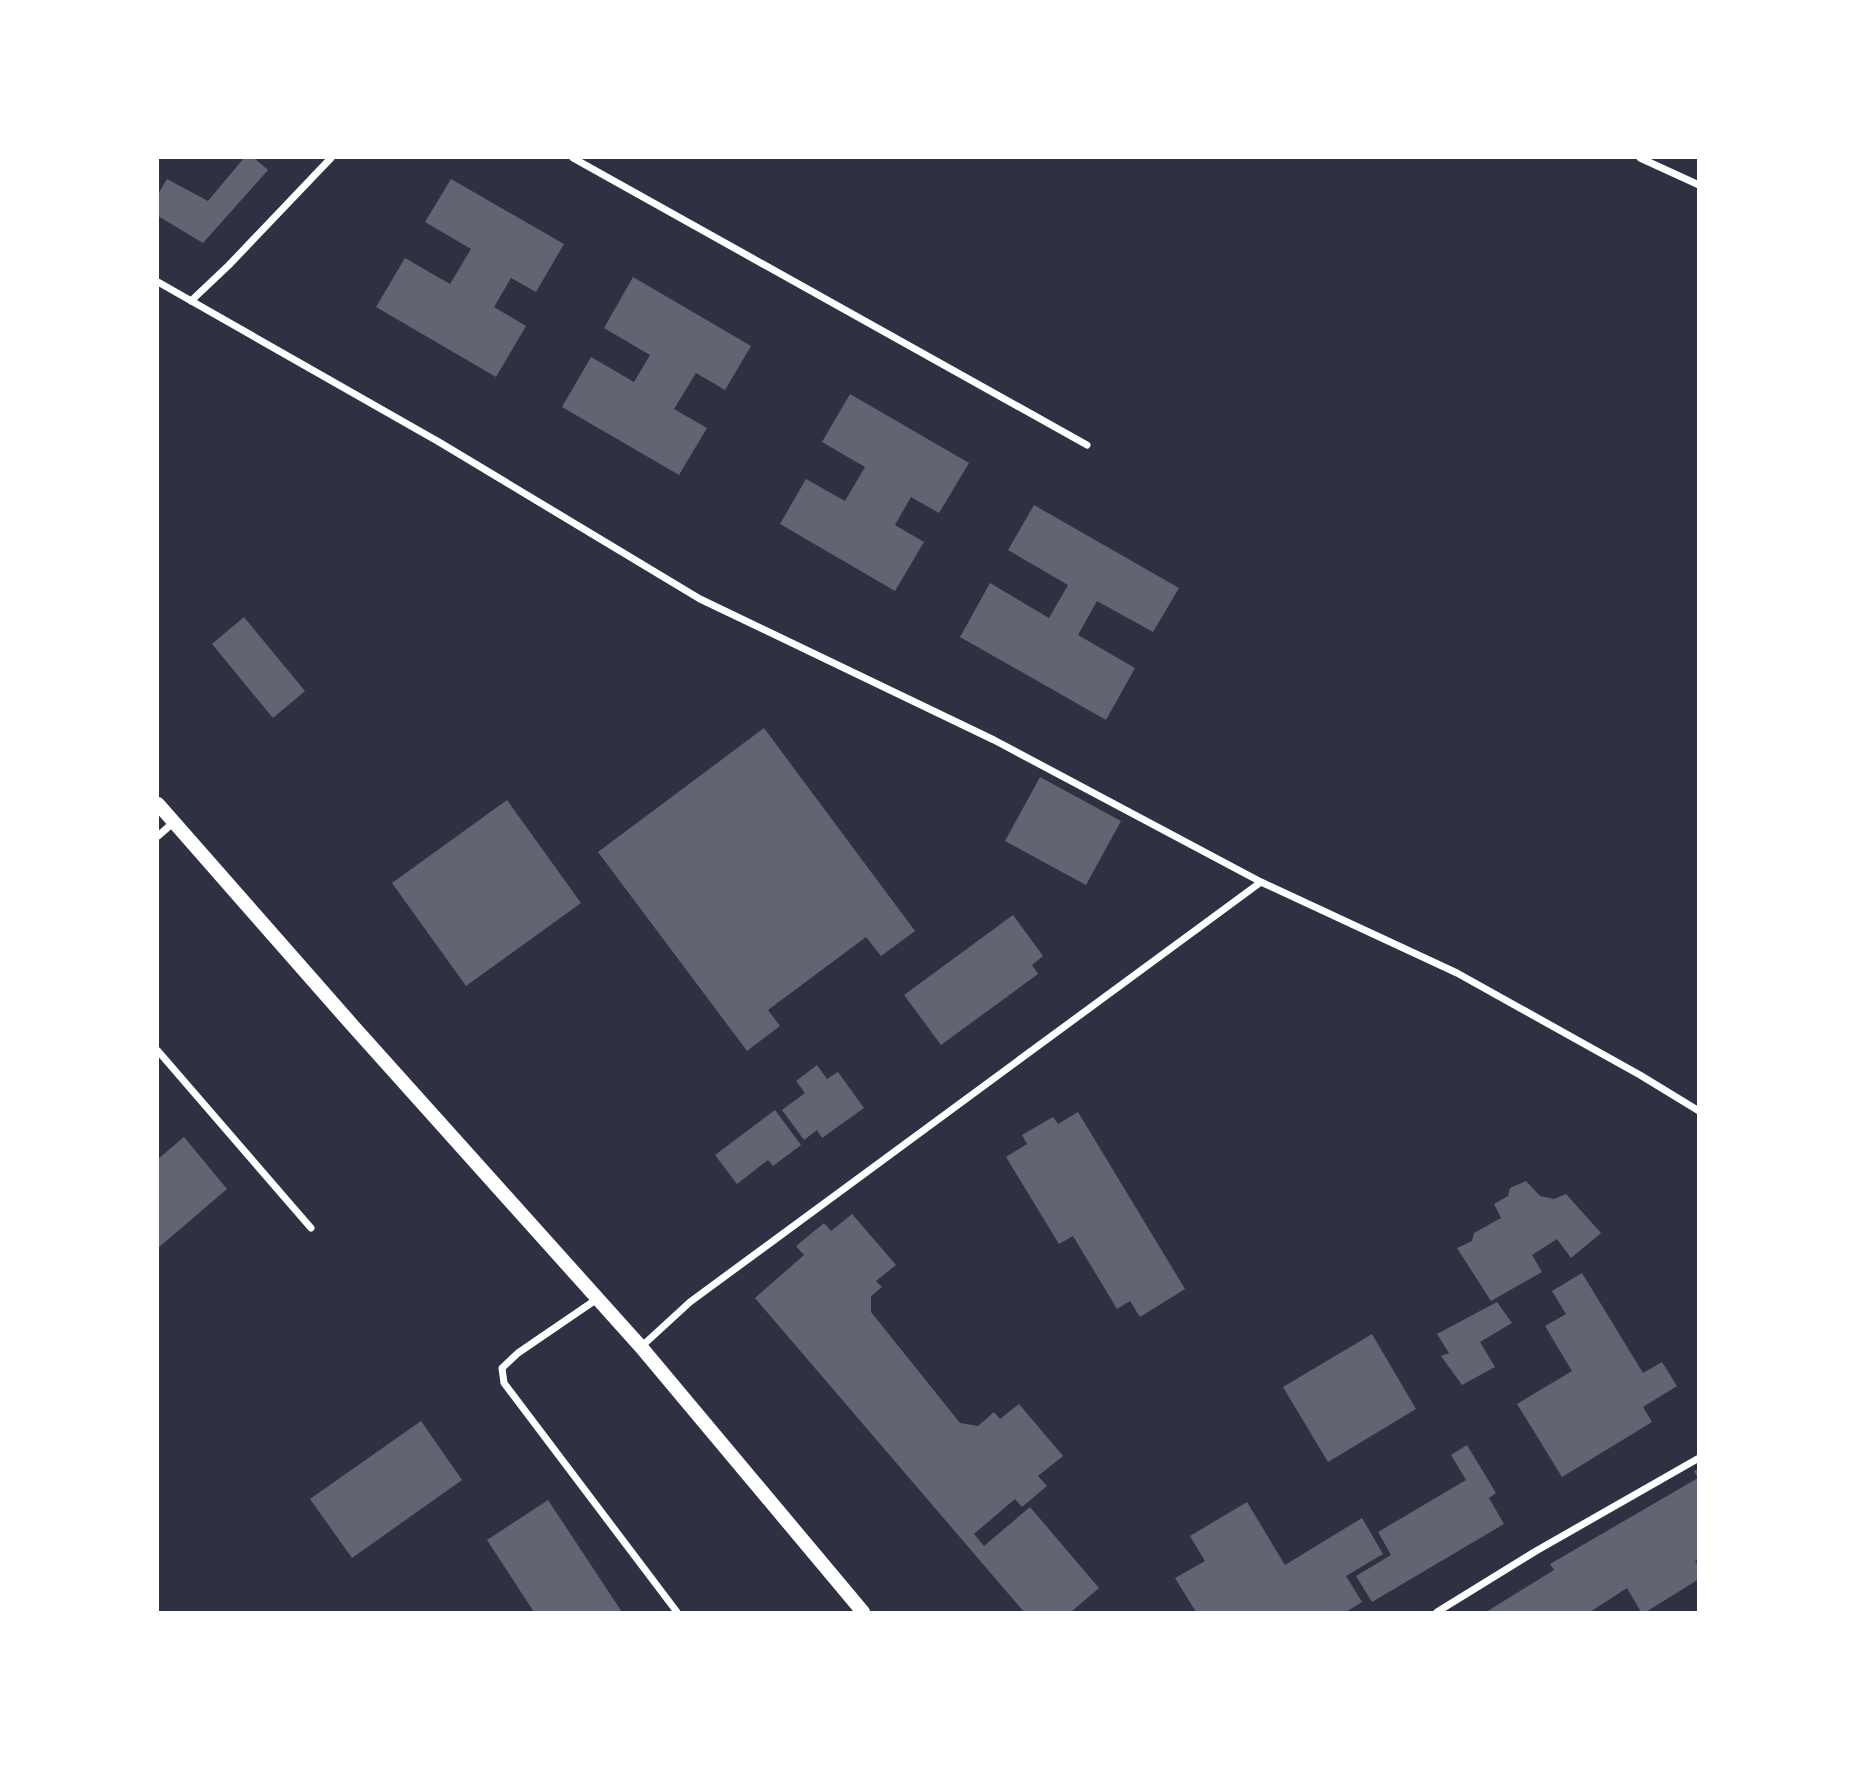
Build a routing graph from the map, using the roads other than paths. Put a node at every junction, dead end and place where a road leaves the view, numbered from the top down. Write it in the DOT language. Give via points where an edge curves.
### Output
graph roads {
  1 [pos="331,158"];
  2 [pos="573,158"];
  3 [pos="1640,158"];
  4 [pos="1699,186"];
  5 [pos="158,282"];
  6 [pos="191,300"];
  7 [pos="1087,444"];
  8 [pos="158,804"];
  9 [pos="174,822"];
  10 [pos="158,836"];
  11 [pos="1261,882"];
  12 [pos="158,1051"];
  13 [pos="1699,1111"];
  14 [pos="311,1228"];
  15 [pos="598,1298"];
  16 [pos="641,1346"];
  17 [pos="1699,1458"];
  18 [pos="677,1612"];
  19 [pos="863,1612"];
  20 [pos="1437,1612"];
  1 -- 6 [label="street"];
  2 -- 7 [label="street"];
  3 -- 4 [label="street"];
  5 -- 6 [label="street"];
  6 -- 11 [label="street" via="700,599 994,740"];
  8 -- 9 [label="main road"];
  9 -- 10 [label="street"];
  9 -- 15 [label="main road"];
  11 -- 13 [label="street" via="1457,973"];
  11 -- 16 [label="street" via="690,1302"];
  12 -- 14 [label="street"];
  15 -- 16 [label="main road"];
  15 -- 18 [label="street" via="517,1353 502,1368 504,1383"];
  16 -- 19 [label="main road"];
  17 -- 20 [label="street"];
}
